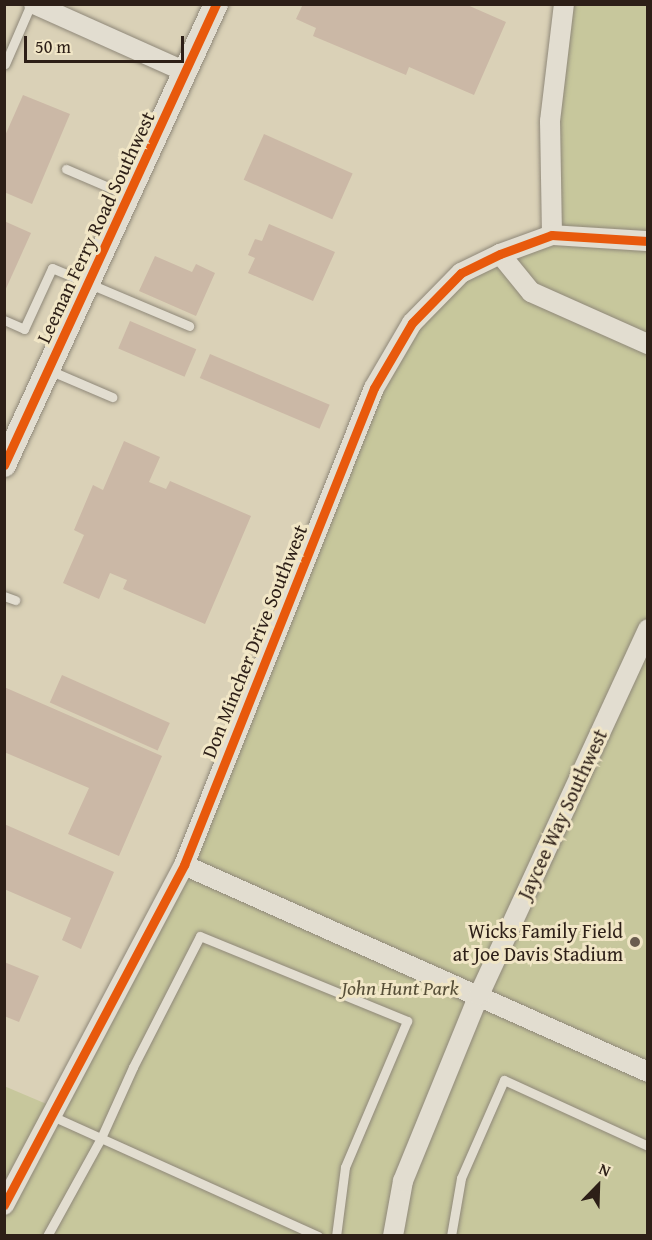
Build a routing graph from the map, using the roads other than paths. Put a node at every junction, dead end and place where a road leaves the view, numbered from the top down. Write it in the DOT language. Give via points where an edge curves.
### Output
graph roads {
  1 [pos="33,4"];
  2 [pos="216,4"];
  3 [pos="564,4"];
  4 [pos="6,64"];
  5 [pos="186,72"];
  6 [pos="66,169"];
  7 [pos="129,196"];
  8 [pos="552,235"];
  9 [pos="648,241"];
  10 [pos="500,254"];
  11 [pos="89,284"];
  12 [pos="4,320"];
  13 [pos="189,327"];
  14 [pos="648,344"];
  15 [pos="49,370"];
  16 [pos="112,397"];
  17 [pos="4,465"];
  18 [pos="4,596"];
  19 [pos="15,600"];
  20 [pos="648,629"];
  21 [pos="184,865"];
  22 [pos="479,995"];
  23 [pos="648,1072"];
  24 [pos="52,1116"];
  25 [pos="101,1138"];
  26 [pos="648,1146"];
  27 [pos="4,1205"];
  28 [pos="47,1236"];
  29 [pos="318,1236"];
  30 [pos="336,1236"];
  31 [pos="393,1236"];
  32 [pos="451,1236"];
  1 -- 4 [label="lane"];
  1 -- 5 [label="street"];
  2 -- 5 [label="street, Leeman Ferry Road Southwest"];
  3 -- 8 [label="street" via="550,122"];
  5 -- 7 [label="street, Leeman Ferry Road Southwest"];
  6 -- 7 [label="lane"];
  7 -- 11 [label="street, Leeman Ferry Road Southwest"];
  8 -- 9 [label="street, Don Mincher Drive Southwest"];
  8 -- 10 [label="street, Don Mincher Drive Southwest"];
  10 -- 14 [label="street" via="531,292"];
  10 -- 21 [label="street, Don Mincher Drive Southwest" via="461,273 412,322 374,388"];
  11 -- 12 [label="lane" via="52,268 24,329"];
  11 -- 13 [label="lane"];
  11 -- 15 [label="street, Leeman Ferry Road Southwest"];
  15 -- 16 [label="lane"];
  15 -- 17 [label="street, Leeman Ferry Road Southwest"];
  18 -- 19 [label="lane"];
  20 -- 22 [label="street, Jaycee Way Southwest"];
  21 -- 22 [label="street"];
  21 -- 24 [label="street, Don Mincher Drive Southwest"];
  22 -- 23 [label="street"];
  22 -- 31 [label="street, Jaycee Way Southwest" via="403,1181"];
  24 -- 25 [label="lane"];
  24 -- 27 [label="street, Don Mincher Drive Southwest"];
  25 -- 28 [label="lane"];
  25 -- 29 [label="lane"];
  25 -- 30 [label="lane" via="200,936 407,1021 345,1167"];
  26 -- 32 [label="lane" via="504,1080 461,1178"];
}
